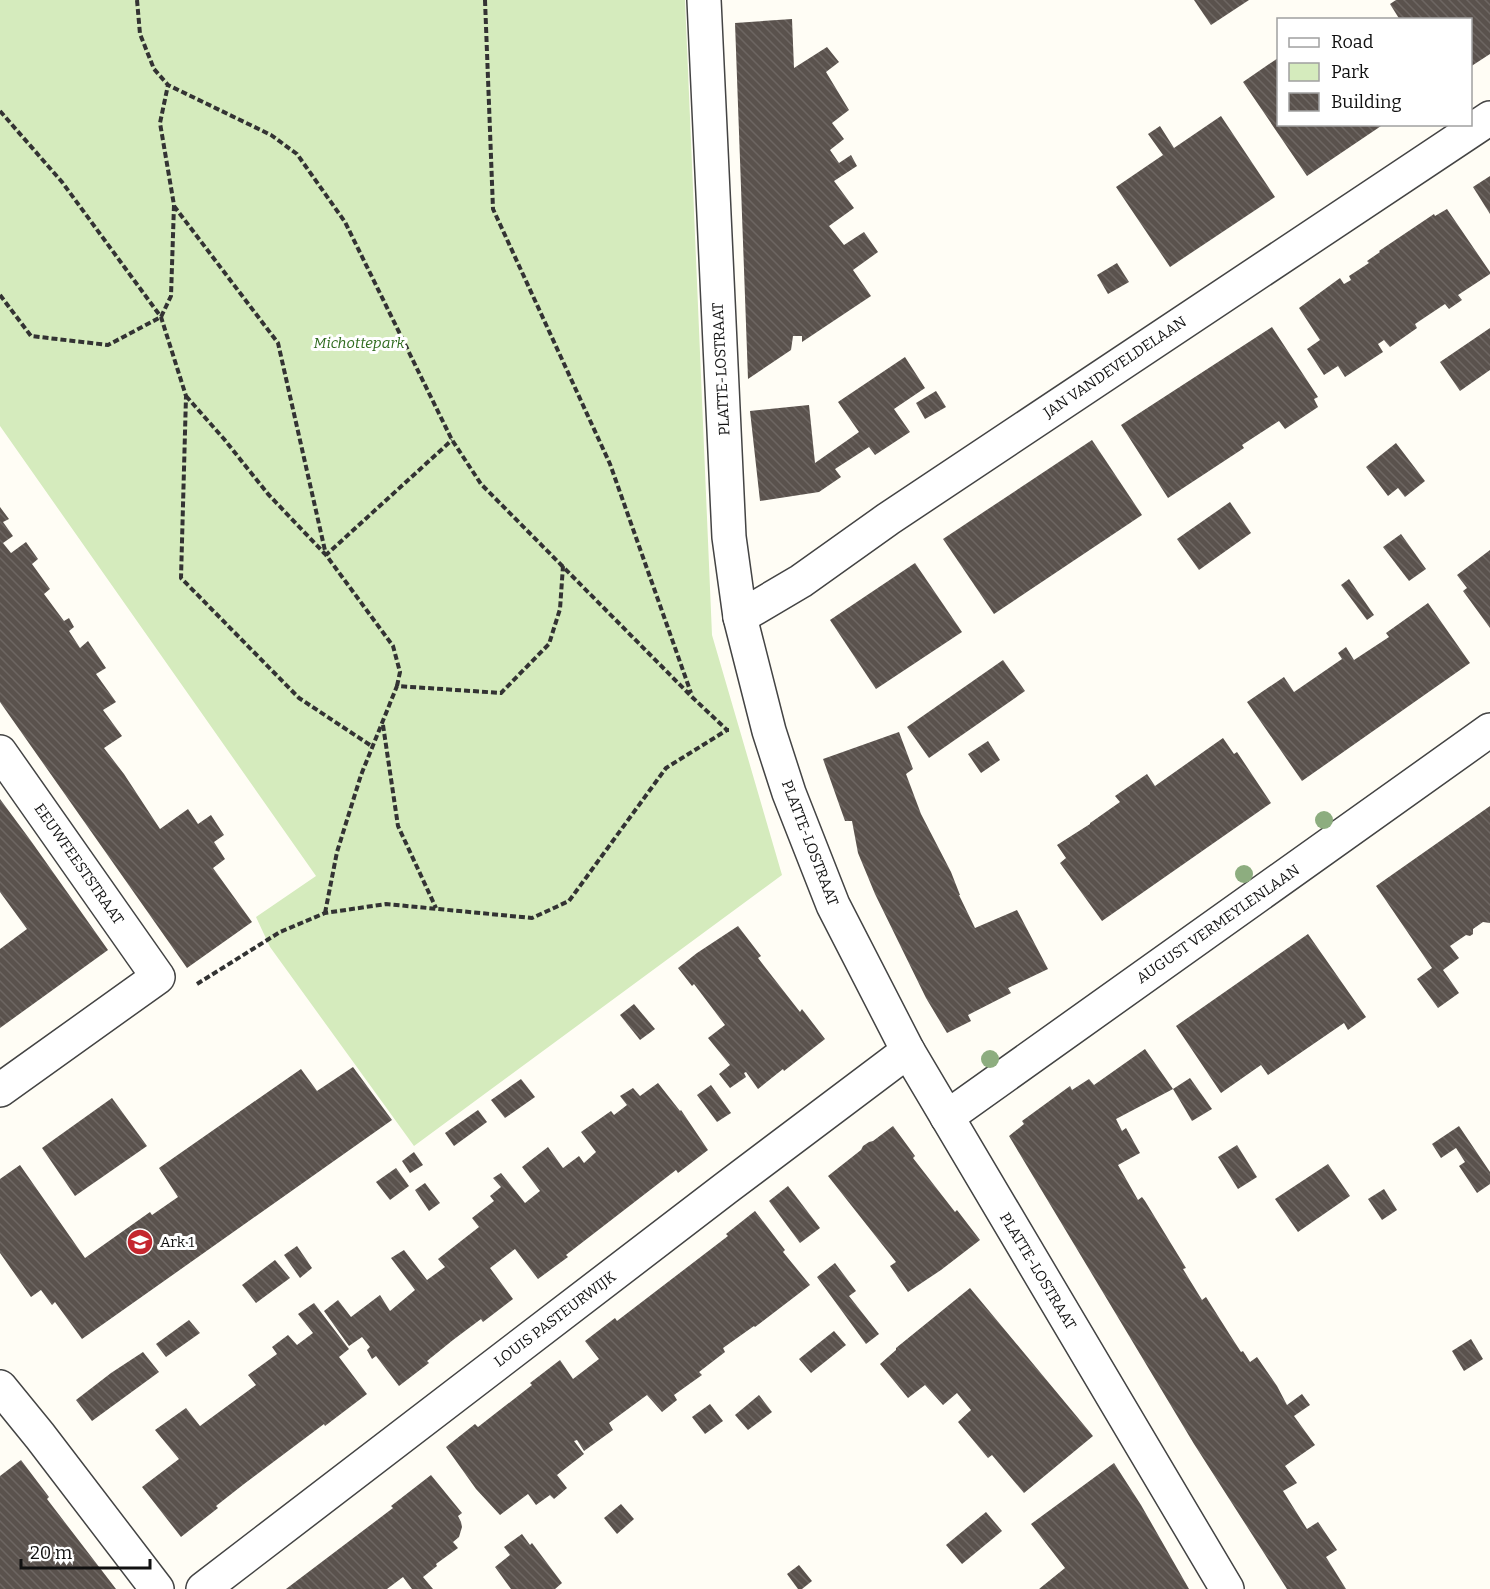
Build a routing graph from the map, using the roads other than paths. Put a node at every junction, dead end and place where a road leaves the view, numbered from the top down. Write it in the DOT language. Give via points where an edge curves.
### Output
graph roads {
  1 [pos="704,0"];
  2 [pos="1490,118"];
  3 [pos="740,617"];
  4 [pos="1490,730"];
  5 [pos="0,752"];
  6 [pos="908,1051"];
  7 [pos="0,1090"];
  8 [pos="947,1117"];
  9 [pos="0,1388"];
  10 [pos="157,1589"];
  11 [pos="203,1589"];
  12 [pos="1227,1589"];
  1 -- 3 [label="street, PLATTE-LOSTRAAT" via="729,537"];
  2 -- 3 [label="street, JAN VANDEVELDELAAN" via="801,581"];
  3 -- 6 [label="street, PLATTE-LOSTRAAT" via="789,793 833,905"];
  4 -- 8 [label="street, AUGUST VERMEYLENLAAN"];
  5 -- 7 [label="street, EEUWFEESTSTRAAT" via="158,977"];
  6 -- 8 [label="street, PLATTE-LOSTRAAT"];
  6 -- 11 [label="street, LOUIS PASTEURWIJK"];
  8 -- 12 [label="street, PLATTE-LOSTRAAT"];
  9 -- 10 [label="street"];
}
